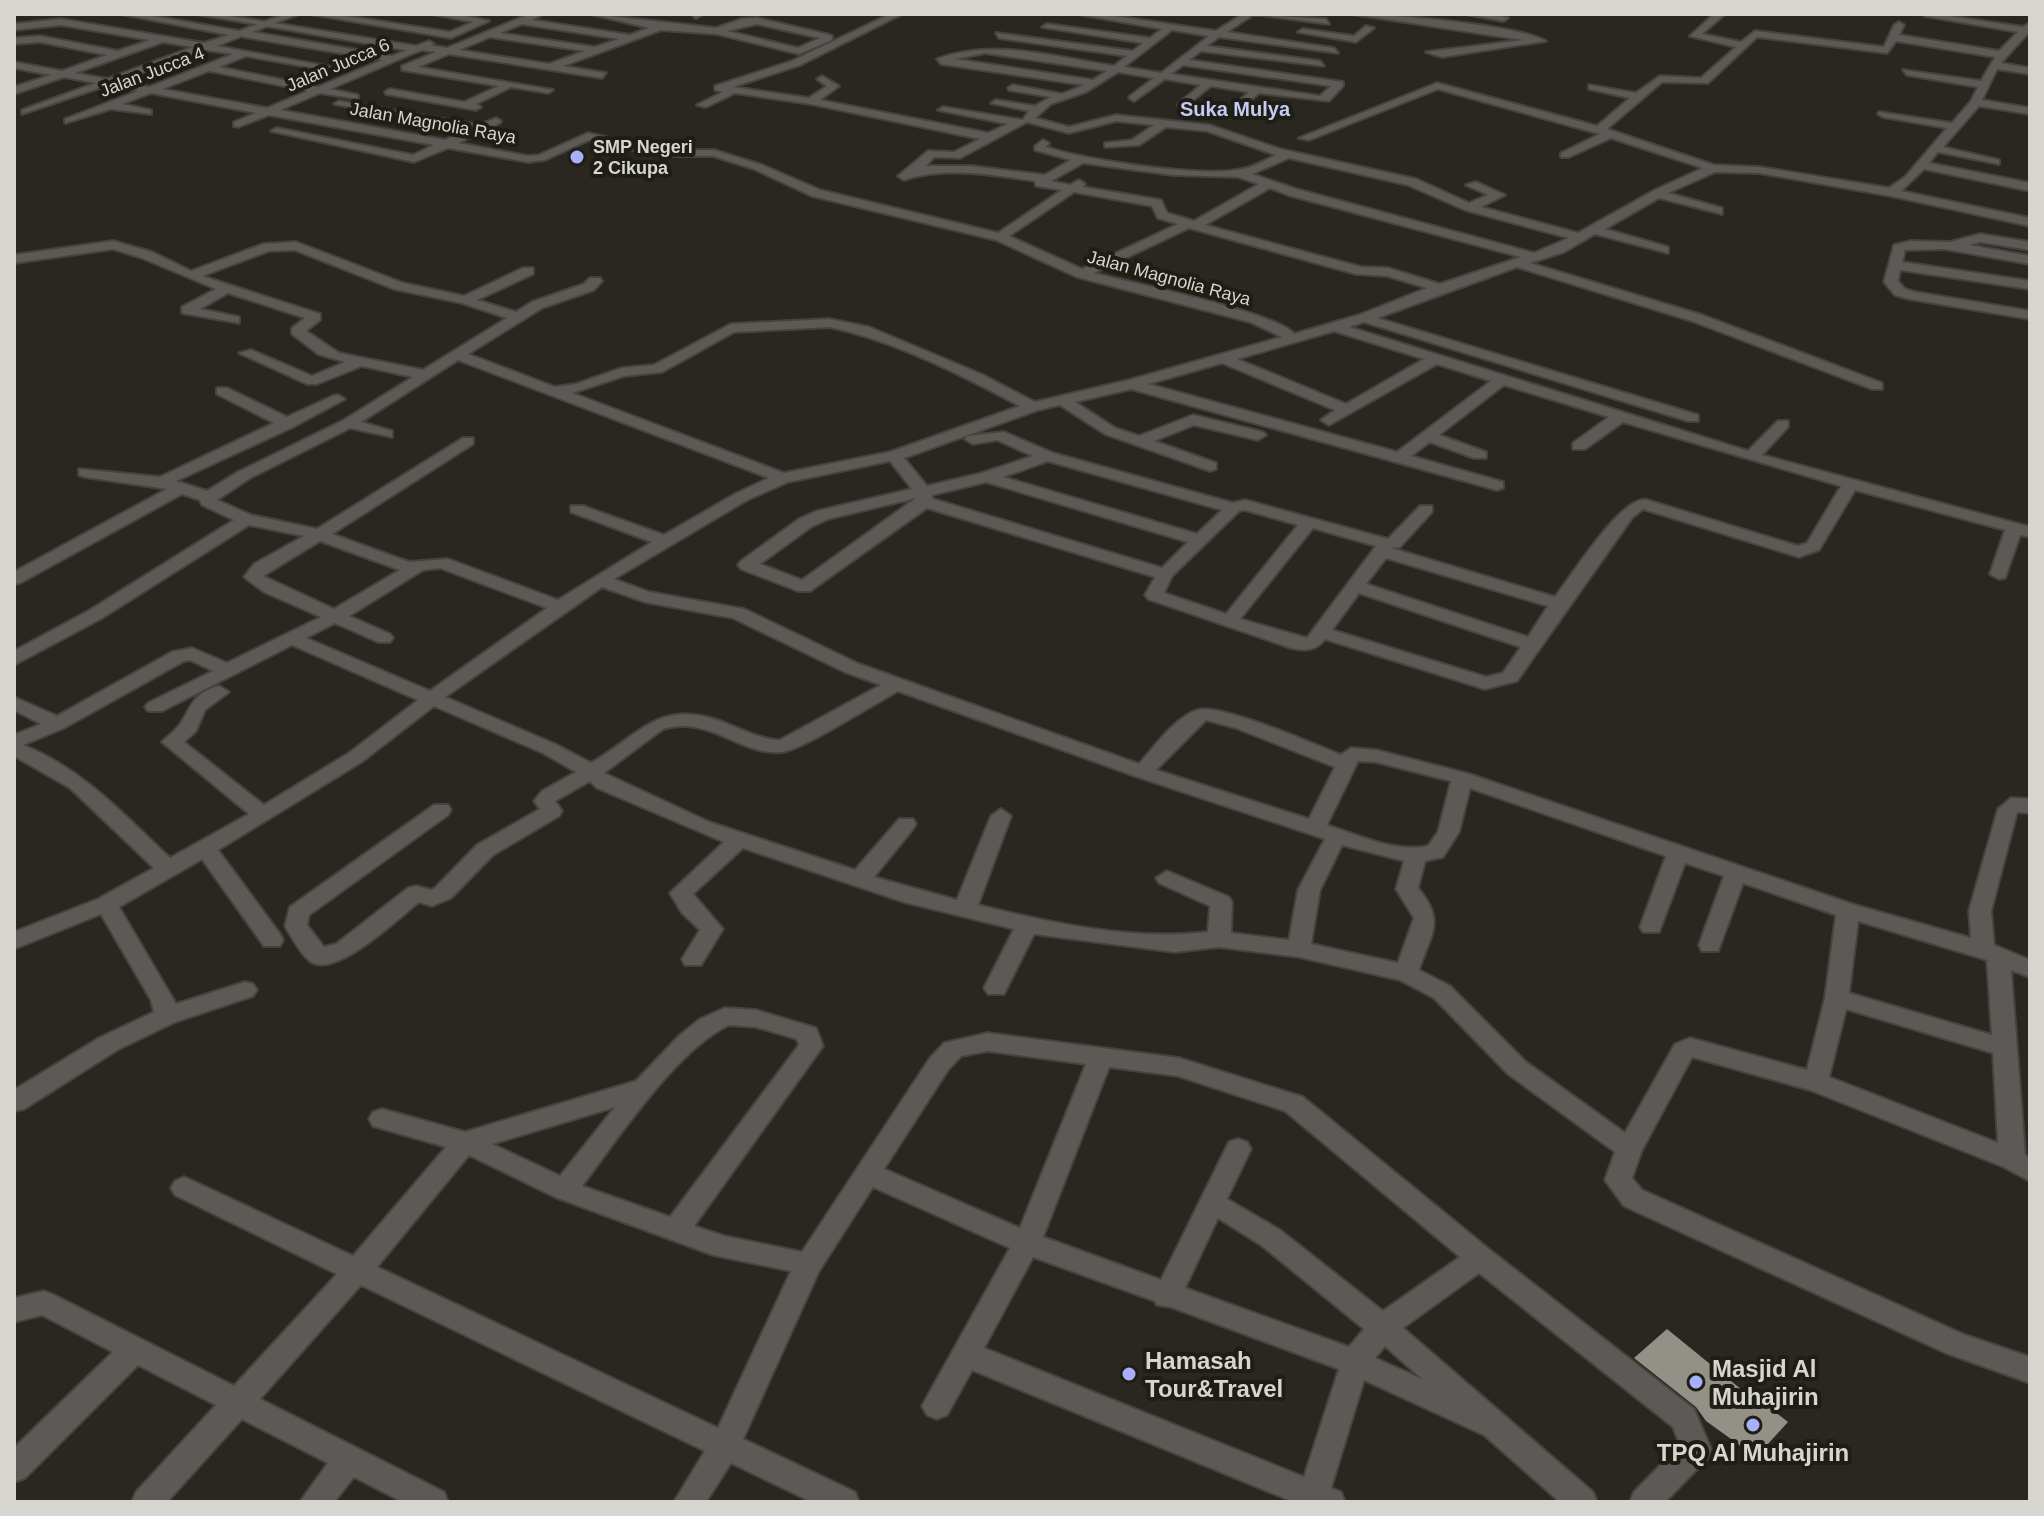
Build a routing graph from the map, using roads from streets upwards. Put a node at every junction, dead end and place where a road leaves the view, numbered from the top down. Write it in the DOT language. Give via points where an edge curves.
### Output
graph roads {
  1 [pos="126,14"];
  2 [pos="201,14"];
  3 [pos="248,14"];
  4 [pos="294,14"];
  5 [pos="315,14"];
  6 [pos="443,14"];
  7 [pos="538,14"];
  8 [pos="596,14"];
  9 [pos="696,14"];
  10 [pos="897,14"];
  11 [pos="1091,14"];
  12 [pos="1259,14"];
  13 [pos="1357,14"];
  14 [pos="1471,14"];
  15 [pos="1720,14"];
  16 [pos="1504,16"];
  17 [pos="1930,16"];
  18 [pos="1245,17"];
  19 [pos="60,18"];
  20 [pos="272,20"];
  21 [pos="520,21"];
  22 [pos="1336,23"];
  23 [pos="719,25"];
  24 [pos="1351,25"];
  25 [pos="1899,25"];
  26 [pos="14,27"];
  27 [pos="660,27"];
  28 [pos="1169,28"];
  29 [pos="1468,28"];
  30 [pos="1280,29"];
  31 [pos="1294,31"];
  32 [pos="1491,31"];
  33 [pos="240,33"];
  34 [pos="488,34"];
  35 [pos="1217,34"];
  36 [pos="2020,34"];
  37 [pos="451,35"];
  38 [pos="999,35"];
  39 [pos="1456,36"];
  40 [pos="632,37"];
  41 [pos="1892,37"];
  42 [pos="163,39"];
  43 [pos="1988,40"];
  44 [pos="14,41"];
  45 [pos="1037,41"];
  46 [pos="1151,41"];
  47 [pos="1443,44"];
  48 [pos="1743,45"];
  49 [pos="203,46"];
  50 [pos="423,47"];
  51 [pos="1199,48"];
  52 [pos="595,50"];
  53 [pos="448,51"];
  54 [pos="1334,51"];
  55 [pos="246,53"];
  56 [pos="120,54"];
  57 [pos="1134,54"];
  58 [pos="394,59"];
  59 [pos="1999,60"];
  60 [pos="1181,62"];
  61 [pos="1320,64"];
  62 [pos="14,65"];
  63 [pos="320,66"];
  64 [pos="550,67"];
  65 [pos="207,68"];
  66 [pos="406,68"];
  67 [pos="337,69"];
  68 [pos="1113,69"];
  69 [pos="2030,71"];
  70 [pos="195,72"];
  71 [pos="1907,72"];
  72 [pos="394,73"];
  73 [pos="64,74"];
  74 [pos="602,75"];
  75 [pos="1162,75"];
  76 [pos="382,78"];
  77 [pos="822,79"];
  78 [pos="281,81"];
  79 [pos="107,82"];
  80 [pos="370,82"];
  81 [pos="1210,82"];
  82 [pos="1093,83"];
  83 [pos="1403,84"];
  84 [pos="508,85"];
  85 [pos="1985,85"];
  86 [pos="1428,87"];
  87 [pos="1593,87"];
  88 [pos="1013,88"];
  89 [pos="1258,89"];
  90 [pos="150,90"];
  91 [pos="319,90"];
  92 [pos="548,90"];
  93 [pos="14,91"];
  94 [pos="390,92"];
  95 [pos="731,92"];
  96 [pos="1058,95"];
  97 [pos="1638,97"];
  98 [pos="1134,98"];
  99 [pos="811,101"];
  100 [pos="1976,102"];
  101 [pos="996,103"];
  102 [pos="339,104"];
  103 [pos="108,105"];
  104 [pos="465,105"];
  105 [pos="702,105"];
  106 [pos="1183,105"];
  107 [pos="1037,109"];
  108 [pos="943,110"];
  109 [pos="2030,111"];
  110 [pos="26,112"];
  111 [pos="147,112"];
  112 [pos="268,112"];
  113 [pos="1883,114"];
  114 [pos="1230,115"];
  115 [pos="306,118"];
  116 [pos="69,121"];
  117 [pos="1030,122"];
  118 [pos="1166,122"];
  119 [pos="238,124"];
  120 [pos="1017,124"];
  121 [pos="1952,126"];
  122 [pos="480,128"];
  123 [pos="1071,130"];
  124 [pos="1604,132"];
  125 [pos="993,136"];
  126 [pos="1305,138"];
  127 [pos="1043,143"];
  128 [pos="447,145"];
  129 [pos="1109,145"];
  130 [pos="1934,148"];
  131 [pos="1289,154"];
  132 [pos="1565,155"];
  133 [pos="1081,159"];
  134 [pos="1995,162"];
  135 [pos="1919,165"];
  136 [pos="1713,168"];
  137 [pos="1241,174"];
  138 [pos="1045,179"];
  139 [pos="1269,184"];
  140 [pos="1472,185"];
  141 [pos="1076,186"];
  142 [pos="2030,187"];
  143 [pos="1891,192"];
  144 [pos="1658,194"];
  145 [pos="1643,203"];
  146 [pos="1469,207"];
  147 [pos="1718,211"];
  148 [pos="1681,214"];
  149 [pos="2030,222"];
  150 [pos="1192,225"];
  151 [pos="1596,230"];
  152 [pos="1000,237"];
  153 [pos="1581,238"];
  154 [pos="2030,246"];
  155 [pos="1952,248"];
  156 [pos="1663,250"];
  157 [pos="1538,258"];
  158 [pos="14,259"];
  159 [pos="2030,260"];
  160 [pos="1521,264"];
  161 [pos="1895,265"];
  162 [pos="528,271"];
  163 [pos="1082,274"];
  164 [pos="193,275"];
  165 [pos="595,281"];
  166 [pos="2030,285"];
  167 [pos="228,288"];
  168 [pos="1440,288"];
  169 [pos="465,300"];
  170 [pos="2030,315"];
  171 [pos="517,317"];
  172 [pos="1364,318"];
  173 [pos="234,320"];
  174 [pos="1332,326"];
  175 [pos="1290,338"];
  176 [pos="246,353"];
  177 [pos="457,355"];
  178 [pos="1221,357"];
  179 [pos="1433,360"];
  180 [pos="359,362"];
  181 [pos="426,375"];
  182 [pos="1500,381"];
  183 [pos="1132,384"];
  184 [pos="1877,386"];
  185 [pos="222,391"];
  186 [pos="550,392"];
  187 [pos="1622,396"];
  188 [pos="338,399"];
  189 [pos="1064,401"];
  190 [pos="1033,407"];
  191 [pos="1348,410"];
  192 [pos="1600,412"];
  193 [pos="1618,418"];
  194 [pos="1693,418"];
  195 [pos="1329,420"];
  196 [pos="349,423"];
  197 [pos="288,424"];
  198 [pos="1783,424"];
  199 [pos="387,434"];
  200 [pos="1258,435"];
  201 [pos="1430,437"];
  202 [pos="468,441"];
  203 [pos="1138,442"];
  204 [pos="1579,446"];
  205 [pos="1480,455"];
  206 [pos="1047,456"];
  207 [pos="1402,456"];
  208 [pos="1751,457"];
  209 [pos="896,459"];
  210 [pos="1210,466"];
  211 [pos="85,472"];
  212 [pos="987,477"];
  213 [pos="783,478"];
  214 [pos="1497,485"];
  215 [pos="1850,485"];
  216 [pos="169,486"];
  217 [pos="209,497"];
  218 [pos="924,497"];
  219 [pos="1233,508"];
  220 [pos="577,509"];
  221 [pos="1426,509"];
  222 [pos="246,519"];
  223 [pos="1309,522"];
  224 [pos="2022,530"];
  225 [pos="318,534"];
  226 [pos="1200,540"];
  227 [pos="664,541"];
  228 [pos="1384,548"];
  229 [pos="416,568"];
  230 [pos="1165,574"];
  231 [pos="1999,574"];
  232 [pos="628,578"];
  233 [pos="14,579"];
  234 [pos="600,580"];
  235 [pos="1356,586"];
  236 [pos="1559,604"];
  237 [pos="560,607"];
  238 [pos="334,617"];
  239 [pos="1229,621"];
  240 [pos="1323,633"];
  241 [pos="384,638"];
  242 [pos="292,639"];
  243 [pos="1533,645"];
  244 [pos="14,659"];
  245 [pos="226,670"];
  246 [pos="896,684"];
  247 [pos="219,692"];
  248 [pos="430,701"];
  249 [pos="14,703"];
  250 [pos="155,707"];
  251 [pos="57,724"];
  252 [pos="14,742"];
  253 [pos="14,749"];
  254 [pos="1346,764"];
  255 [pos="590,771"];
  256 [pos="1142,772"];
  257 [pos="1462,778"];
  258 [pos="2030,806"];
  259 [pos="441,810"];
  260 [pos="263,815"];
  261 [pos="1001,816"];
  262 [pos="906,824"];
  263 [pos="1316,827"];
  264 [pos="1337,837"];
  265 [pos="739,840"];
  266 [pos="205,848"];
  267 [pos="1678,853"];
  268 [pos="1416,856"];
  269 [pos="167,868"];
  270 [pos="1736,872"];
  271 [pos="861,878"];
  272 [pos="1167,878"];
  273 [pos="106,904"];
  274 [pos="966,907"];
  275 [pos="1848,911"];
  276 [pos="1028,924"];
  277 [pos="1651,927"];
  278 [pos="1219,939"];
  279 [pos="272,940"];
  280 [pos="14,941"];
  281 [pos="1710,945"];
  282 [pos="1299,949"];
  283 [pos="1990,954"];
  284 [pos="693,959"];
  285 [pos="2030,969"];
  286 [pos="1406,973"];
  287 [pos="996,988"];
  288 [pos="245,990"];
  289 [pos="1837,998"];
  290 [pos="167,1016"];
  291 [pos="2004,1047"];
  292 [pos="1101,1057"];
  293 [pos="1816,1082"];
  294 [pos="642,1089"];
  295 [pos="15,1102"];
  296 [pos="382,1119"];
  297 [pos="465,1142"];
  298 [pos="1238,1149"];
  299 [pos="1629,1149"];
  300 [pos="2021,1166"];
  301 [pos="869,1174"];
  302 [pos="184,1188"];
  303 [pos="564,1190"];
  304 [pos="1213,1204"];
  305 [pos="676,1230"];
  306 [pos="1027,1243"];
  307 [pos="1480,1258"];
  308 [pos="808,1265"];
  309 [pos="356,1272"];
  310 [pos="1167,1297"];
  311 [pos="14,1310"];
  312 [pos="1382,1325"];
  313 [pos="136,1348"];
  314 [pos="966,1354"];
  315 [pos="1355,1362"];
  316 [pos="2030,1370"];
  317 [pos="240,1401"];
  318 [pos="937,1406"];
  319 [pos="1488,1423"];
  320 [pos="724,1448"];
  321 [pos="349,1461"];
  322 [pos="14,1468"];
  323 [pos="1319,1499"];
  324 [pos="147,1502"];
  325 [pos="315,1502"];
  326 [pos="433,1502"];
  327 [pos="689,1502"];
  328 [pos="844,1502"];
  329 [pos="1582,1502"];
  330 [pos="1645,1502"];
  1 -- 33 [label="street"];
  2 -- 20 [label="street"];
  3 -- 20 [label="street"];
  4 -- 20 [label="street"];
  5 -- 37 [label="street"];
  6 -- 37 [label="street, Jalan Jucca 6" via="489,20"];
  7 -- 21 [label="street"];
  8 -- 27 [label="street"];
  9 -- 23 [label="street"];
  10 -- 95 [label="street" via="796,63 719,88"];
  11 -- 28 [label="street"];
  12 -- 22 [label="street"];
  13 -- 29 [label="street"];
  14 -- 16 [label="street"];
  15 -- 48 [label="street" via="1696,38"];
  16 -- 32 [label="street"];
  17 -- 36 [label="street" via="1967,20 1962,31"];
  18 -- 30 [label="street"];
  18 -- 35 [label="street"];
  19 -- 26 [label="street"];
  19 -- 42 [label="street"];
  20 -- 33 [label="street"];
  20 -- 50 [label="street"];
  20 -- 50 [label="street"];
  21 -- 34 [label="street"];
  21 -- 40 [label="street"];
  23 -- 23 [label="street" via="750,21 829,38 799,51"];
  23 -- 27 [label="street"];
  24 -- 31 [label="street" via="1370,29 1356,39"];
  25 -- 41 [label="street"];
  27 -- 40 [label="street"];
  28 -- 35 [label="street"];
  28 -- 46 [label="street"];
  29 -- 32 [label="street"];
  29 -- 39 [label="street"];
  32 -- 47 [label="street" via="1541,41 1431,52"];
  33 -- 49 [label="street"];
  33 -- 58 [label="street"];
  34 -- 52 [label="street"];
  34 -- 53 [label="street"];
  35 -- 51 [label="street"];
  35 -- 54 [label="street"];
  36 -- 43 [label="street"];
  36 -- 59 [label="street"];
  37 -- 50 [label="street, Jalan Jucca 6"];
  38 -- 45 [label="street"];
  40 -- 52 [label="street"];
  41 -- 48 [label="street" via="1887,50 1758,33"];
  41 -- 59 [label="street"];
  42 -- 49 [label="street"];
  42 -- 56 [label="street"];
  44 -- 56 [label="street" via="40,39"];
  45 -- 46 [label="street" via="1052,27"];
  45 -- 57 [label="street"];
  46 -- 57 [label="street"];
  48 -- 97 [label="street" via="1704,81 1663,78"];
  49 -- 55 [label="street"];
  49 -- 79 [label="street"];
  50 -- 53 [label="street"];
  50 -- 58 [label="street, Jalan Jucca 6"];
  51 -- 60 [label="street"];
  51 -- 61 [label="street"];
  52 -- 64 [label="street"];
  53 -- 64 [label="street"];
  53 -- 66 [label="street"];
  55 -- 63 [label="street"];
  55 -- 65 [label="street, Jalan Jucca 4"];
  56 -- 73 [label="street"];
  57 -- 68 [label="street"];
  58 -- 91 [label="street, Jalan Jucca 6"];
  59 -- 69 [label="street"];
  59 -- 85 [label="street"];
  60 -- 75 [label="street"];
  60 -- 89 [label="street" via="1339,84 1323,99"];
  62 -- 73 [label="street, Jalan Magnolia Raya"];
  63 -- 67 [label="street"];
  63 -- 78 [label="street"];
  64 -- 74 [label="street"];
  64 -- 84 [label="street"];
  65 -- 70 [label="street, Jalan Jucca 4"];
  65 -- 78 [label="street"];
  66 -- 72 [label="street"];
  66 -- 84 [label="street"];
  68 -- 75 [label="street"];
  68 -- 82 [label="street"];
  68 -- 82 [label="street" via="980,50 942,61"];
  70 -- 78 [label="street" via="269,86"];
  70 -- 90 [label="street, Jalan Jucca 4"];
  71 -- 85 [label="street"];
  73 -- 79 [label="street, Jalan Magnolia Raya"];
  73 -- 93 [label="street"];
  75 -- 81 [label="street"];
  75 -- 98 [label="street"];
  76 -- 80 [label="street"];
  77 -- 99 [label="street" via="834,86"];
  78 -- 91 [label="street"];
  79 -- 90 [label="street, Jalan Magnolia Raya"];
  79 -- 110 [label="street"];
  81 -- 89 [label="street"];
  81 -- 106 [label="street"];
  82 -- 96 [label="street"];
  83 -- 86 [label="street"];
  84 -- 92 [label="street"];
  84 -- 104 [label="street"];
  85 -- 100 [label="street"];
  86 -- 124 [label="street"];
  86 -- 126 [label="street"];
  87 -- 97 [label="street"];
  88 -- 96 [label="street"];
  89 -- 114 [label="street"];
  90 -- 103 [label="street, Jalan Jucca 4"];
  90 -- 112 [label="street, Jalan Magnolia Raya"];
  91 -- 102 [label="street" via="354,97"];
  91 -- 112 [label="street, Jalan Jucca 6"];
  94 -- 104 [label="street"];
  95 -- 99 [label="street"];
  95 -- 105 [label="street"];
  96 -- 107 [label="street"];
  97 -- 124 [label="street"];
  99 -- 125 [label="street"];
  100 -- 109 [label="street"];
  100 -- 121 [label="street"];
  101 -- 107 [label="street"];
  102 -- 115 [label="street"];
  102 -- 122 [label="street"];
  103 -- 111 [label="street"];
  103 -- 116 [label="street, Jalan Jucca 4"];
  104 -- 122 [label="street" via="500,116"];
  107 -- 117 [label="street"];
  108 -- 120 [label="street"];
  112 -- 115 [label="street, Jalan Magnolia Raya"];
  112 -- 119 [label="street, Jalan Jucca 6"];
  113 -- 121 [label="street"];
  115 -- 128 [label="street, Jalan Magnolia Raya"];
  115 -- 128 [label="street" via="277,132 408,158"];
  117 -- 120 [label="street"];
  117 -- 123 [label="street"];
  118 -- 123 [label="street" via="1112,118"];
  118 -- 129 [label="street" via="1135,143"];
  118 -- 131 [label="street" via="1209,128"];
  120 -- 125 [label="street"];
  121 -- 130 [label="street"];
  122 -- 128 [label="street"];
  123 -- 127 [label="street"];
  124 -- 132 [label="street"];
  124 -- 136 [label="street"];
  125 -- 127 [label="street"];
  125 -- 138 [label="street" via="956,156 932,153 909,173 972,169"];
  127 -- 133 [label="street" via="1042,150"];
  128 -- 152 [label="street, Jalan Magnolia Raya" via="537,159 588,136 660,153 714,153 816,193"];
  130 -- 134 [label="street"];
  130 -- 135 [label="street"];
  131 -- 137 [label="street"];
  131 -- 146 [label="street" via="1412,182"];
  133 -- 137 [label="street" via="1183,175"];
  133 -- 138 [label="street"];
  135 -- 142 [label="street"];
  135 -- 143 [label="street"];
  136 -- 143 [label="street" via="1759,170"];
  136 -- 144 [label="street"];
  137 -- 139 [label="street"];
  138 -- 141 [label="street" via="1040,183"];
  139 -- 150 [label="street"];
  139 -- 157 [label="street"];
  140 -- 146 [label="street" via="1499,195"];
  141 -- 150 [label="street" via="1156,203 1159,213"];
  141 -- 152 [label="street"];
  143 -- 149 [label="street"];
  144 -- 145 [label="street"];
  144 -- 147 [label="street"];
  145 -- 148 [label="street"];
  145 -- 151 [label="street"];
  146 -- 153 [label="street"];
  150 -- 163 [label="street"];
  150 -- 168 [label="street"];
  151 -- 153 [label="street"];
  151 -- 156 [label="street"];
  152 -- 163 [label="street, Jalan Magnolia Raya"];
  153 -- 157 [label="street"];
  154 -- 155 [label="street" via="1980,238"];
  155 -- 159 [label="street"];
  155 -- 161 [label="street" via="1906,245 1899,248"];
  157 -- 160 [label="street"];
  158 -- 164 [label="street" via="105,245 147,255"];
  160 -- 168 [label="street"];
  160 -- 184 [label="street" via="1697,318"];
  161 -- 166 [label="street"];
  161 -- 170 [label="street" via="1891,282 1900,292"];
  162 -- 169 [label="street"];
  163 -- 175 [label="street, Jalan Magnolia Raya" via="1255,319"];
  164 -- 167 [label="street"];
  164 -- 169 [label="street" via="267,247 296,246 399,286"];
  165 -- 171 [label="street"];
  167 -- 173 [label="street" via="187,310"];
  167 -- 180 [label="street" via="314,316 297,331 323,351"];
  168 -- 172 [label="street"];
  169 -- 171 [label="street"];
  171 -- 177 [label="street"];
  172 -- 174 [label="street"];
  172 -- 187 [label="street"];
  174 -- 175 [label="street"];
  174 -- 179 [label="street"];
  175 -- 178 [label="street"];
  176 -- 180 [label="street" via="306,381"];
  177 -- 181 [label="street"];
  177 -- 186 [label="street"];
  178 -- 183 [label="street"];
  178 -- 191 [label="street"];
  179 -- 182 [label="street"];
  179 -- 191 [label="street"];
  180 -- 181 [label="street"];
  181 -- 196 [label="street"];
  182 -- 192 [label="street"];
  182 -- 201 [label="street"];
  183 -- 189 [label="street"];
  183 -- 207 [label="street"];
  185 -- 197 [label="street"];
  186 -- 190 [label="street" via="622,372 657,369 731,328 829,323 864,330"];
  186 -- 213 [label="street"];
  187 -- 192 [label="street"];
  187 -- 194 [label="street"];
  188 -- 197 [label="street"];
  189 -- 190 [label="street"];
  189 -- 203 [label="street"];
  190 -- 209 [label="street"];
  191 -- 195 [label="street"];
  192 -- 193 [label="street"];
  193 -- 204 [label="street"];
  193 -- 208 [label="street"];
  196 -- 199 [label="street"];
  196 -- 217 [label="street"];
  197 -- 216 [label="street"];
  198 -- 208 [label="street"];
  200 -- 203 [label="street" via="1193,420"];
  201 -- 205 [label="street"];
  201 -- 207 [label="street"];
  202 -- 225 [label="street"];
  203 -- 210 [label="street"];
  206 -- 209 [label="street" via="1007,437 988,435"];
  206 -- 212 [label="street"];
  206 -- 219 [label="street"];
  207 -- 214 [label="street"];
  208 -- 215 [label="street"];
  209 -- 213 [label="street"];
  209 -- 218 [label="street"];
  209 -- 232 [label="street" via="768,498"];
  211 -- 216 [label="street"];
  212 -- 218 [label="street"];
  212 -- 226 [label="street"];
  213 -- 227 [label="street"];
  215 -- 224 [label="street"];
  215 -- 236 [label="street" via="1813,546 1799,552 1641,503 1626,514"];
  216 -- 217 [label="street"];
  216 -- 233 [label="street"];
  217 -- 222 [label="street" via="213,505"];
  218 -- 218 [label="street" via="814,519 747,565 804,587"];
  218 -- 230 [label="street"];
  219 -- 223 [label="street" via="1241,504"];
  219 -- 226 [label="street"];
  220 -- 227 [label="street"];
  221 -- 228 [label="street"];
  222 -- 225 [label="street"];
  222 -- 244 [label="street"];
  223 -- 228 [label="street"];
  223 -- 239 [label="street"];
  224 -- 231 [label="street"];
  225 -- 229 [label="street"];
  225 -- 238 [label="street" via="253,577"];
  226 -- 230 [label="street"];
  227 -- 234 [label="street"];
  228 -- 235 [label="street"];
  228 -- 236 [label="street"];
  229 -- 237 [label="street" via="442,563"];
  229 -- 238 [label="street"];
  230 -- 239 [label="street" via="1154,595"];
  234 -- 237 [label="street"];
  234 -- 246 [label="street" via="645,597 738,613"];
  235 -- 240 [label="street"];
  235 -- 243 [label="street"];
  236 -- 243 [label="street"];
  237 -- 248 [label="street"];
  238 -- 241 [label="street"];
  238 -- 242 [label="street"];
  239 -- 240 [label="street" via="1297,644 1312,644"];
  240 -- 243 [label="street" via="1485,683 1510,677"];
  242 -- 245 [label="street"];
  242 -- 248 [label="street"];
  245 -- 250 [label="street"];
  245 -- 251 [label="street" via="192,654 179,656"];
  246 -- 255 [label="street" via="784,746 770,746 696,719 673,720 656,725"];
  246 -- 256 [label="street"];
  247 -- 260 [label="street" via="197,707 186,731 172,742"];
  248 -- 255 [label="street" via="550,749"];
  248 -- 260 [label="street" via="356,757"];
  249 -- 251 [label="street"];
  251 -- 252 [label="street"];
  253 -- 269 [label="street" via="40,759 85,791"];
  254 -- 256 [label="street" via="1204,714 1197,715"];
  254 -- 257 [label="street" via="1351,754 1361,753"];
  254 -- 263 [label="street"];
  255 -- 259 [label="street" via="549,796 544,801 552,811 485,850 443,893 432,899 416,893 343,951 319,956 296,926 298,912"];
  255 -- 265 [label="street" via="604,783"];
  256 -- 263 [label="street"];
  257 -- 267 [label="street"];
  257 -- 268 [label="street" via="1448,832 1435,852"];
  258 -- 283 [label="street" via="2018,803 2008,809 1980,911 1978,930"];
  260 -- 266 [label="street"];
  261 -- 274 [label="street"];
  262 -- 271 [label="street"];
  263 -- 264 [label="street"];
  264 -- 268 [label="street"];
  264 -- 282 [label="street" via="1309,886"];
  265 -- 271 [label="street"];
  265 -- 284 [label="street" via="681,893 712,929"];
  266 -- 269 [label="street"];
  266 -- 279 [label="street"];
  267 -- 270 [label="street"];
  267 -- 277 [label="street"];
  268 -- 286 [label="street" via="1407,889 1425,918"];
  269 -- 273 [label="street"];
  270 -- 275 [label="street"];
  270 -- 281 [label="street"];
  271 -- 274 [label="street" via="912,897"];
  272 -- 278 [label="street" via="1221,902"];
  273 -- 280 [label="street"];
  273 -- 290 [label="street" via="163,1000"];
  274 -- 276 [label="street"];
  275 -- 283 [label="street"];
  275 -- 289 [label="street"];
  276 -- 278 [label="street" via="1175,944"];
  276 -- 287 [label="street"];
  278 -- 282 [label="street"];
  282 -- 286 [label="street"];
  283 -- 285 [label="street"];
  283 -- 291 [label="street" via="2005,1000"];
  286 -- 299 [label="street" via="1442,992 1517,1068"];
  288 -- 290 [label="street"];
  289 -- 291 [label="street"];
  289 -- 293 [label="street"];
  290 -- 295 [label="street" via="108,1044"];
  291 -- 300 [label="street" via="2008,1133"];
  292 -- 301 [label="street" via="988,1042 953,1049"];
  292 -- 306 [label="street"];
  292 -- 307 [label="street" via="1179,1067 1294,1104"];
  293 -- 299 [label="street" via="1690,1047"];
  293 -- 300 [label="street"];
  294 -- 297 [label="street"];
  294 -- 303 [label="street"];
  294 -- 305 [label="street" via="704,1028 726,1016 797,1030 811,1038 811,1046"];
  296 -- 297 [label="street"];
  297 -- 303 [label="street"];
  297 -- 309 [label="street"];
  298 -- 304 [label="street"];
  299 -- 316 [label="street" via="1618,1180 1633,1198 1956,1344"];
  301 -- 306 [label="street"];
  301 -- 308 [label="street"];
  302 -- 309 [label="street"];
  303 -- 305 [label="street"];
  304 -- 310 [label="street"];
  304 -- 312 [label="street" via="1247,1219"];
  305 -- 308 [label="street" via="723,1247"];
  306 -- 310 [label="street"];
  306 -- 314 [label="street"];
  307 -- 312 [label="street"];
  307 -- 330 [label="street" via="1689,1425 1696,1449"];
  308 -- 320 [label="street"];
  309 -- 317 [label="street"];
  309 -- 320 [label="street"];
  310 -- 315 [label="street"];
  311 -- 313 [label="street" via="44,1303"];
  312 -- 315 [label="street"];
  312 -- 319 [label="street"];
  313 -- 317 [label="street"];
  313 -- 322 [label="street"];
  314 -- 318 [label="street"];
  314 -- 323 [label="street"];
  315 -- 319 [label="street"];
  315 -- 323 [label="street"];
  317 -- 321 [label="street"];
  317 -- 324 [label="street"];
  319 -- 329 [label="street"];
  320 -- 327 [label="street"];
  320 -- 328 [label="street"];
  321 -- 325 [label="street"];
  321 -- 326 [label="street"];
}
